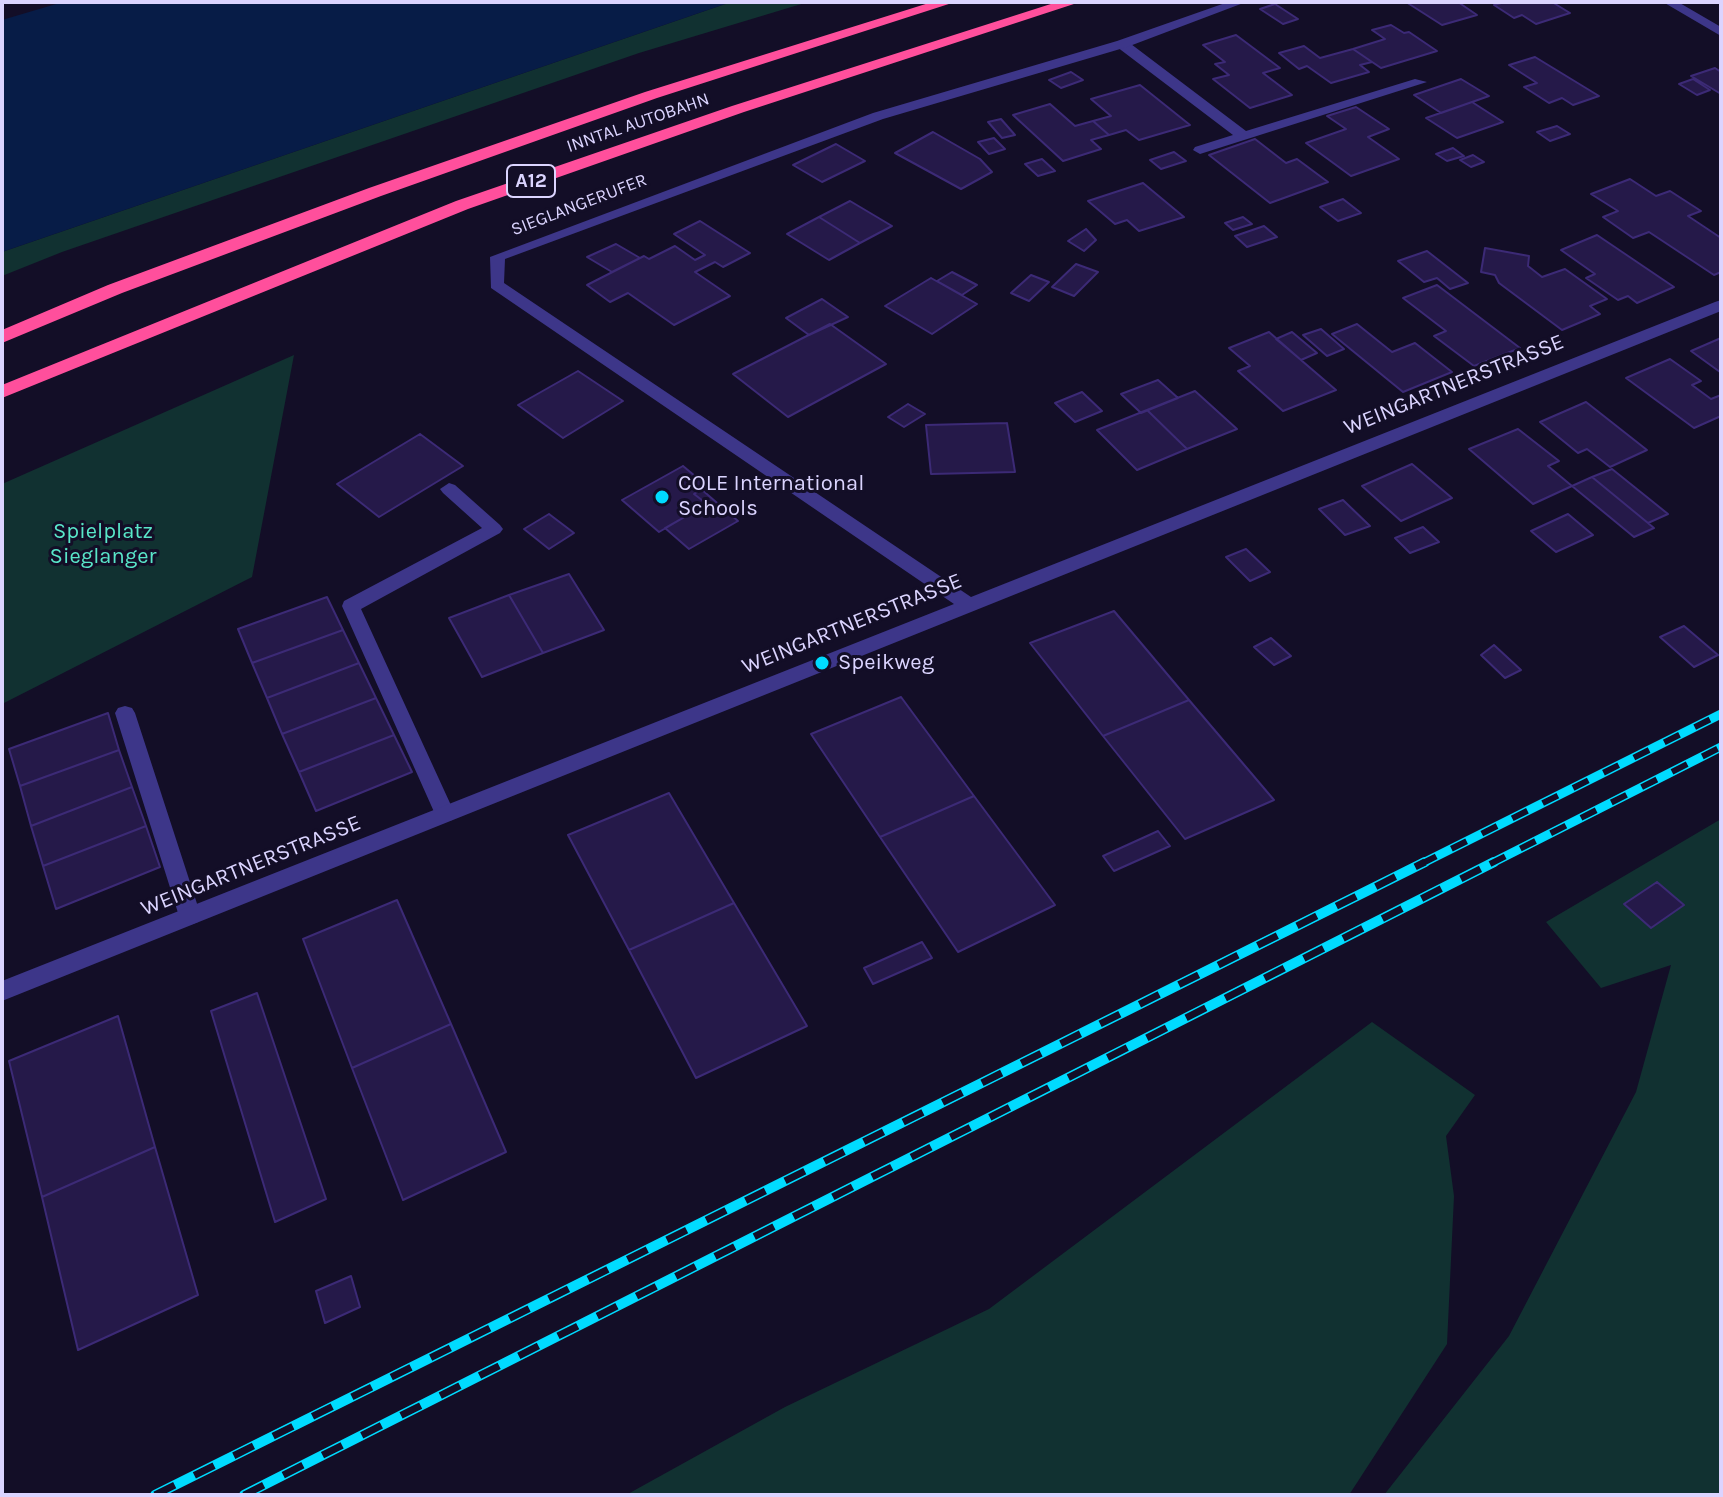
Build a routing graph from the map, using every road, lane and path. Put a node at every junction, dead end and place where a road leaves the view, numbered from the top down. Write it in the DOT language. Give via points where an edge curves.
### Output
graph roads {
  1 [pos="947,2"];
  2 [pos="1072,2"];
  3 [pos="1240,2"];
  4 [pos="1669,2"];
  5 [pos="1721,32"];
  6 [pos="1122,44"];
  7 [pos="1420,82"];
  8 [pos="1243,136"];
  9 [pos="1200,150"];
  10 [pos="1721,305"];
  11 [pos="2,337"];
  12 [pos="2,392"];
  13 [pos="449,489"];
  14 [pos="968,604"];
  15 [pos="125,713"];
  16 [pos="445,814"];
  17 [pos="190,916"];
  18 [pos="2,991"];
  1 -- 11 [label="highway, INNTAL AUTOBAHN / A12" via="651,95 375,192"];
  2 -- 12 [label="highway, INNTAL AUTOBAHN / A12" via="462,205"];
  3 -- 6 [label="street, SIEGLANGERUFER"];
  4 -- 5 [label="street"];
  6 -- 8 [label="street"];
  6 -- 14 [label="street, SIEGLANGERUFER" via="878,116 498,257 496,285"];
  7 -- 8 [label="street"];
  8 -- 9 [label="street"];
  10 -- 14 [label="street, WEINGARTNERSTRASSE"];
  13 -- 16 [label="street" via="494,529 351,606"];
  14 -- 16 [label="street, WEINGARTNERSTRASSE"];
  15 -- 17 [label="street"];
  16 -- 17 [label="street, WEINGARTNERSTRASSE"];
  17 -- 18 [label="street, WEINGARTNERSTRASSE"];
}
